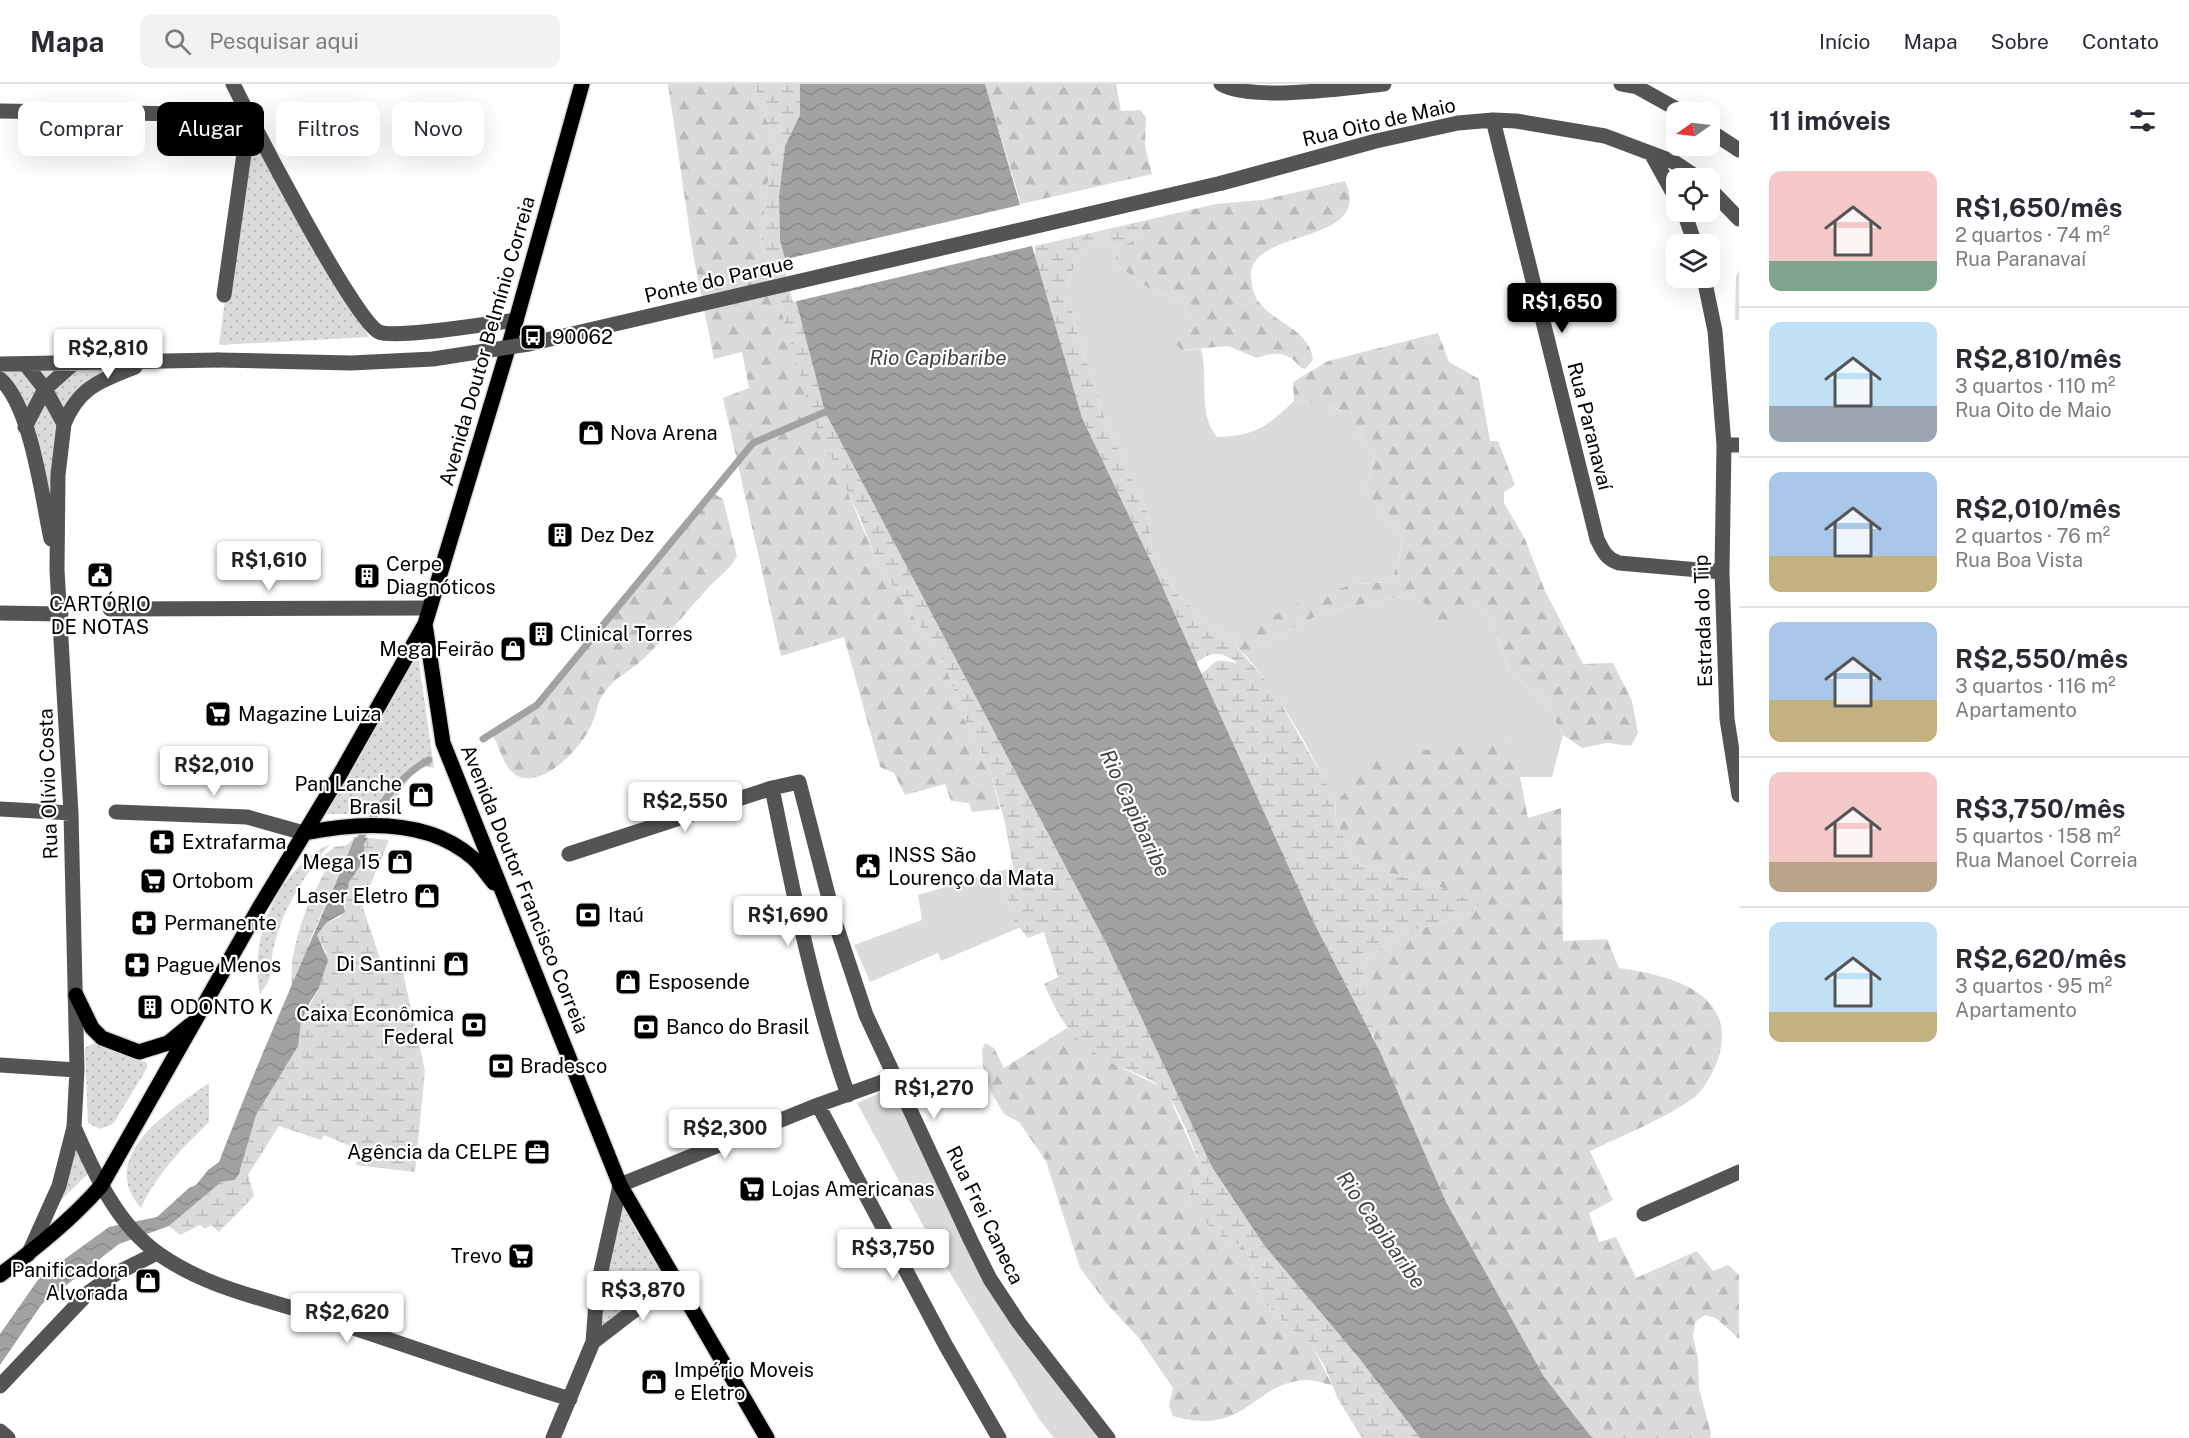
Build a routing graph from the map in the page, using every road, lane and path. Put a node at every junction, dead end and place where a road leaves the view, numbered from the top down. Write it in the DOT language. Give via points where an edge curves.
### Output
graph roads {
  1 [pos="233,84"];
  2 [pos="582,84"];
  3 [pos="1221,84"];
  4 [pos="1384,84"];
  5 [pos="1621,84"];
  6 [pos="1636,86"];
  7 [pos="242,102"];
  8 [pos="1666,103"];
  9 [pos="0,111"];
  10 [pos="157,114"];
  11 [pos="1493,120"];
  12 [pos="1720,137"];
  13 [pos="264,143"];
  14 [pos="1739,150"];
  15 [pos="1652,155"];
  16 [pos="243,156"];
  17 [pos="1683,168"];
  18 [pos="1666,180"];
  19 [pos="1222,183"];
  20 [pos="1720,198"];
  21 [pos="1737,212"];
  22 [pos="1706,288"];
  23 [pos="224,295"];
  24 [pos="516,320"];
  25 [pos="143,363"];
  26 [pos="0,364"];
  27 [pos="73,364"];
  28 [pos="26,365"];
  29 [pos="0,378"];
  30 [pos="45,389"];
  31 [pos="64,424"];
  32 [pos="25,427"];
  33 [pos="1731,445"];
  34 [pos="57,570"];
  35 [pos="1722,572"];
  36 [pos="429,608"];
  37 [pos="110,609"];
  38 [pos="0,613"];
  39 [pos="61,614"];
  40 [pos="425,624"];
  41 [pos="772,788"];
  42 [pos="1739,795"];
  43 [pos="0,809"];
  44 [pos="116,812"];
  45 [pos="71,813"];
  46 [pos="304,833"];
  47 [pos="569,854"];
  48 [pos="503,894"];
  49 [pos="76,995"];
  50 [pos="195,1021"];
  51 [pos="0,1065"];
  52 [pos="77,1070"];
  53 [pos="896,1077"];
  54 [pos="848,1095"];
  55 [pos="818,1105"];
  56 [pos="74,1126"];
  57 [pos="1739,1172"];
  58 [pos="621,1185"];
  59 [pos="101,1186"];
  60 [pos="1644,1214"];
  61 [pos="153,1249"];
  62 [pos="28,1255"];
  63 [pos="0,1275"];
  64 [pos="675,1279"];
  65 [pos="593,1342"];
  66 [pos="0,1386"];
  67 [pos="570,1399"];
  68 [pos="0,1431"];
  69 [pos="8,1438"];
  70 [pos="553,1438"];
  71 [pos="767,1438"];
  72 [pos="999,1438"];
  73 [pos="1108,1438"];
  1 -- 7 [label="street"];
  2 -- 24 [label="main road, Avenida Doutor Belmínio Correia"];
  3 -- 4 [label="street" via="1245,92 1273,92"];
  5 -- 6 [label="street"];
  6 -- 8 [label="street"];
  9 -- 10 [label="street"];
  11 -- 15 [label="street, Rua Oito de Maio" via="1605,135"];
  11 -- 19 [label="street, Rua Oito de Maio" via="1458,123 1376,141"];
  11 -- 35 [label="street, Rua Paranavaí" via="1597,539 1610,560 1619,563"];
  12 -- 14 [label="street"];
  13 -- 24 [label="street" via="342,283 367,323 379,332 403,333"];
  15 -- 17 [label="street, Rua Oito de Maio"];
  15 -- 18 [label="street"];
  16 -- 23 [label="street"];
  19 -- 25 [label="street, Ponte do Parque, bridge" via="530,344 421,360"];
  20 -- 21 [label="street"];
  22 -- 33 [label="street, Estrada do Tip"];
  24 -- 36 [label="main road, Avenida Doutor Belmínio Correia"];
  25 -- 27 [label="street"];
  25 -- 31 [label="street" via="93,384 70,408"];
  26 -- 28 [label="street"];
  27 -- 28 [label="street"];
  27 -- 30 [label="street"];
  28 -- 30 [label="street"];
  29 -- 32 [label="street, Rua Olívio Costa" via="18,401"];
  30 -- 31 [label="street"];
  30 -- 32 [label="street"];
  31 -- 34 [label="street, Rua Olívio Costa" via="58,484"];
  32 -- 34 [label="street, Rua Olívio Costa"];
  33 -- 35 [label="street, Estrada do Tip"];
  34 -- 39 [label="street, Rua Olívio Costa"];
  35 -- 42 [label="street, Estrada do Tip" via="1727,718"];
  36 -- 37 [label="street"];
  36 -- 40 [label="main road, Avenida Doutor Belmínio Correia"];
  38 -- 39 [label="street"];
  39 -- 45 [label="street, Rua Olívio Costa"];
  40 -- 46 [label="main road"];
  40 -- 48 [label="main road, Avenida Doutor Francisco Correia" via="443,743"];
  41 -- 47 [label="street"];
  41 -- 53 [label="street, Rua Frei Caneca" via="800,784 848,966"];
  41 -- 54 [label="street" via="822,1020"];
  43 -- 45 [label="street"];
  44 -- 46 [label="street" via="247,817"];
  45 -- 49 [label="street, Rua Olívio Costa"];
  46 -- 48 [label="main road" via="366,824 443,838 473,858"];
  46 -- 50 [label="main road"];
  48 -- 58 [label="main road, Avenida Doutor Francisco Correia"];
  49 -- 50 [label="main road" via="92,1028 102,1038 139,1052 168,1043"];
  49 -- 52 [label="street, Rua Olívio Costa"];
  50 -- 59 [label="main road"];
  51 -- 52 [label="street"];
  52 -- 56 [label="street, Rua Olívio Costa"];
  53 -- 54 [label="street"];
  53 -- 73 [label="street, Rua Frei Caneca" via="990,1279"];
  54 -- 55 [label="street"];
  55 -- 58 [label="street"];
  55 -- 72 [label="street"];
  56 -- 59 [label="street"];
  56 -- 62 [label="street" via="60,1186"];
  57 -- 60 [label="street"];
  58 -- 64 [label="main road, Avenida Doutor Francisco Correia"];
  58 -- 65 [label="street" via="597,1289"];
  59 -- 61 [label="street" via="117,1211"];
  59 -- 62 [label="main road"];
  61 -- 66 [label="street" via="88,1293"];
  61 -- 67 [label="street" via="220,1286"];
  62 -- 63 [label="main road"];
  64 -- 65 [label="street"];
  64 -- 71 [label="main road, Avenida Doutor Francisco Correia"];
  65 -- 67 [label="street"];
  67 -- 70 [label="street"];
  68 -- 69 [label="street"];
}
